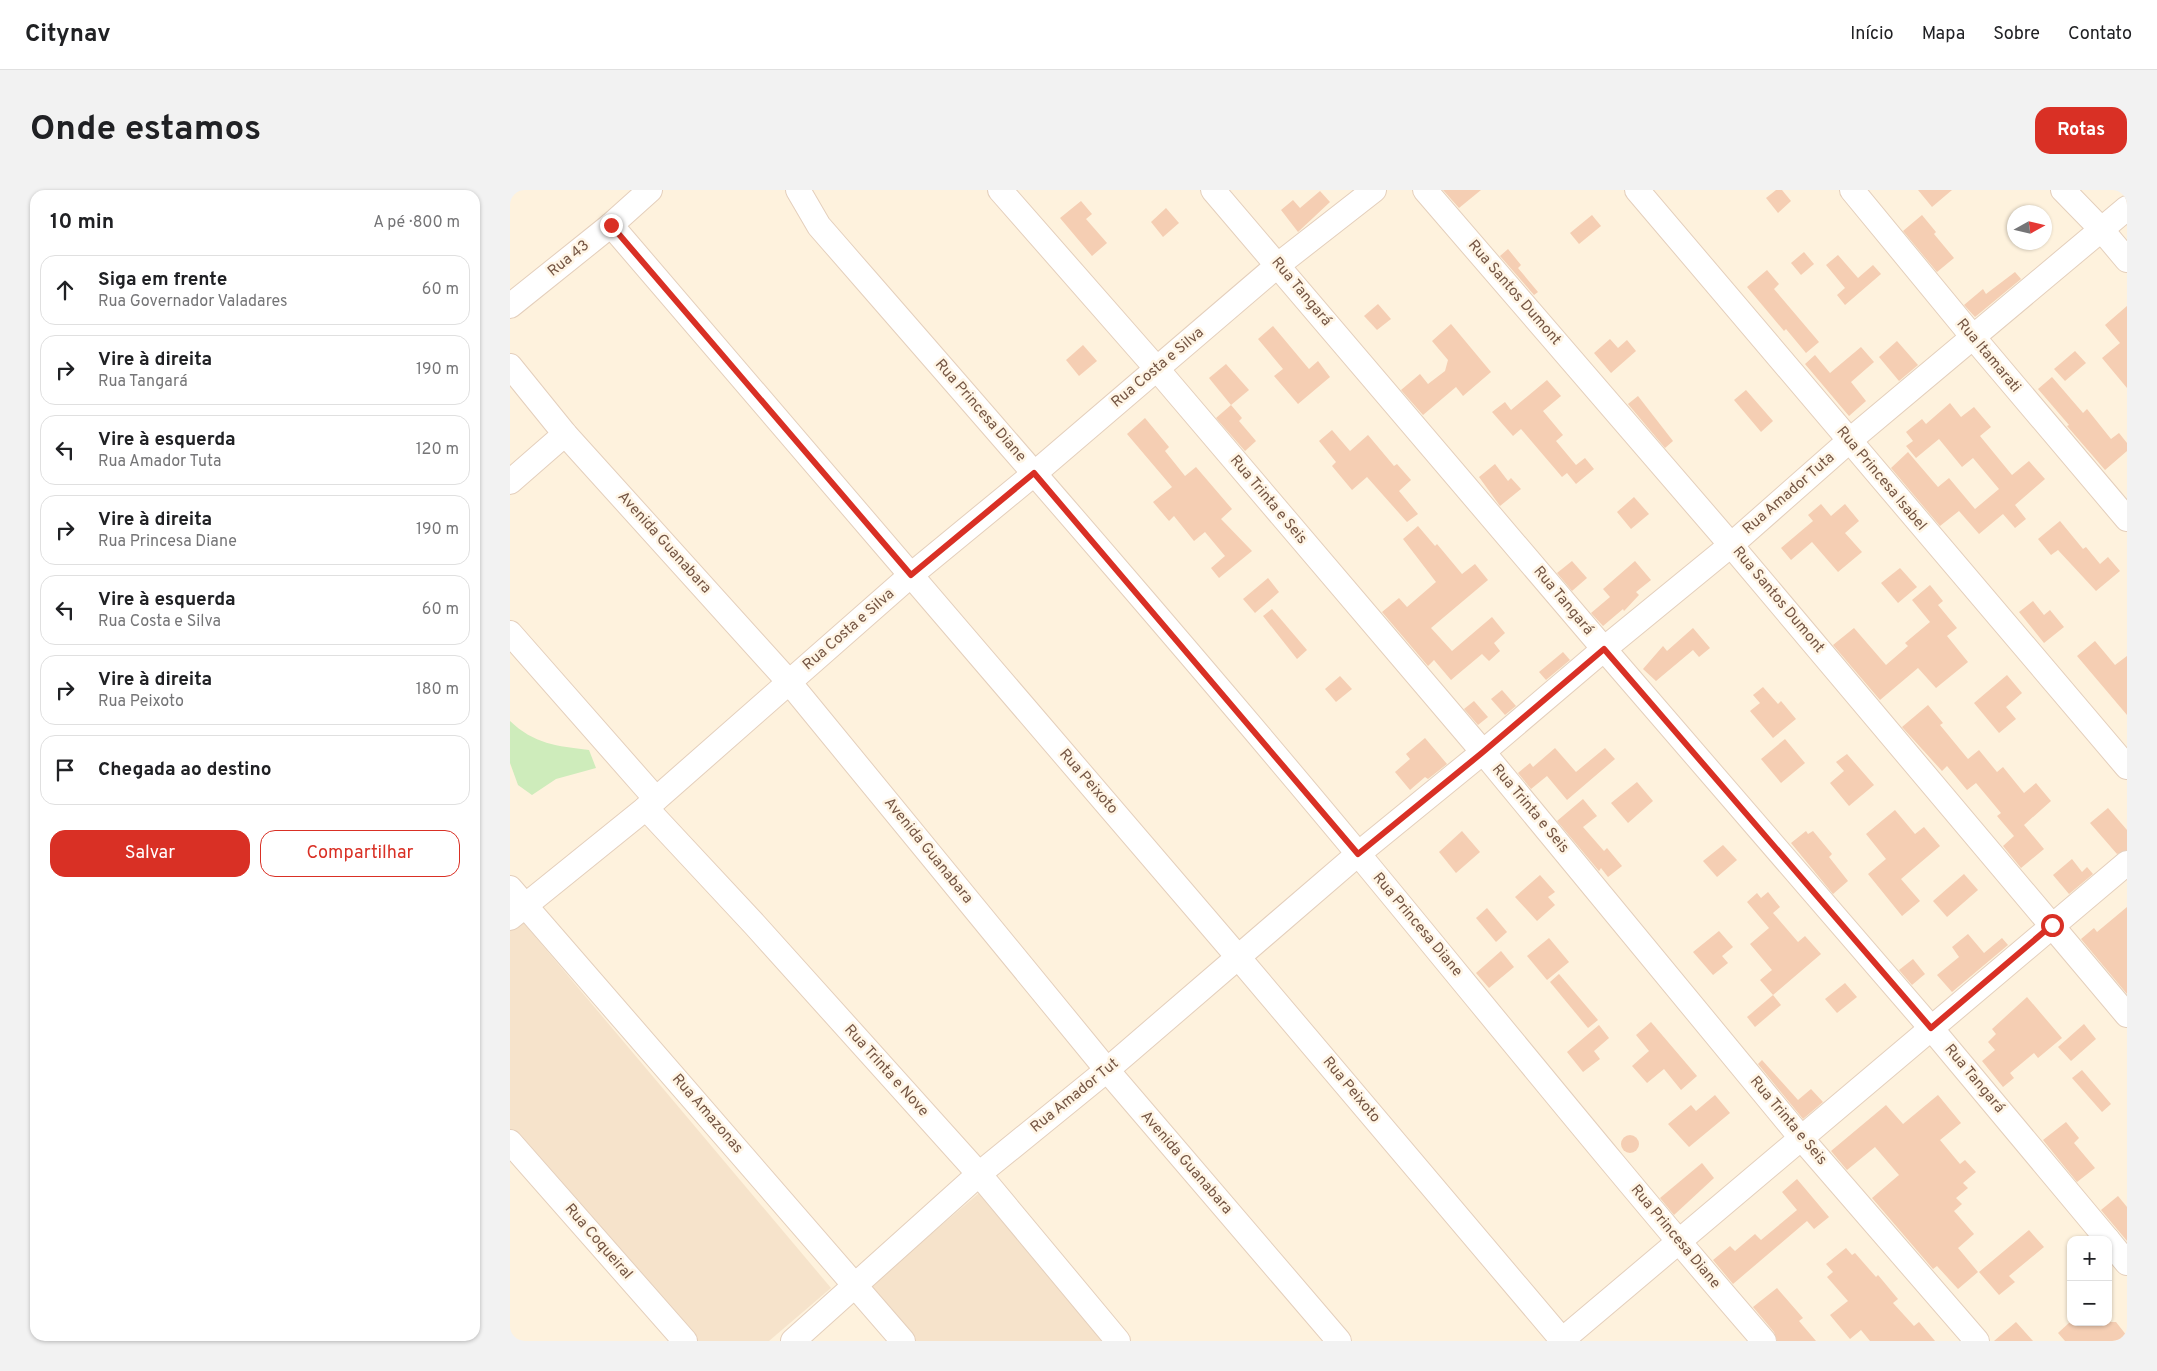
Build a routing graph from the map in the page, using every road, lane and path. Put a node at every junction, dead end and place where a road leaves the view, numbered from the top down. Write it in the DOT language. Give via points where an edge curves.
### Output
graph roads {
  1 [pos="650,190"];
  2 [pos="798,190"];
  3 [pos="1000,190"];
  4 [pos="1214,190"];
  5 [pos="1374,190"];
  6 [pos="1425,190"];
  7 [pos="1637,190"];
  8 [pos="1852,190"];
  9 [pos="2064,190"];
  10 [pos="2127,208"];
  11 [pos="611,225"];
  12 [pos="2101,229"];
  13 [pos="2127,260"];
  14 [pos="1278,265"];
  15 [pos="510,306"];
  16 [pos="1972,337"];
  17 [pos="510,366"];
  18 [pos="1156,369"];
  19 [pos="565,434"];
  20 [pos="1849,441"];
  21 [pos="1034,473"];
  22 [pos="510,482"];
  23 [pos="2127,519"];
  24 [pos="1731,545"];
  25 [pos="911,575"];
  26 [pos="510,633"];
  27 [pos="1604,649"];
  28 [pos="789,682"];
  29 [pos="1483,752"];
  30 [pos="2127,767"];
  31 [pos="651,803"];
  32 [pos="1358,854"];
  33 [pos="2127,863"];
  34 [pos="510,888"];
  35 [pos="518,912"];
  36 [pos="2052,925"];
  37 [pos="1238,957"];
  38 [pos="2127,1015"];
  39 [pos="1931,1028"];
  40 [pos="1107,1070"];
  41 [pos="1802,1139"];
  42 [pos="510,1142"];
  43 [pos="980,1174"];
  44 [pos="2105,1236"];
  45 [pos="1679,1242"];
  46 [pos="2112,1245"];
  47 [pos="2127,1263"];
  48 [pos="856,1285"];
  49 [pos="685,1341"];
  50 [pos="793,1341"];
  51 [pos="902,1341"];
  52 [pos="1118,1341"];
  53 [pos="1339,1341"];
  54 [pos="1562,1341"];
  55 [pos="1764,1341"];
  56 [pos="1977,1341"];
  1 -- 11 [label="street, Rua 43"];
  2 -- 21 [label="street, Rua Princesa Diane" via="819,226"];
  3 -- 18 [label="street, Rua Trinta e Seis"];
  4 -- 14 [label="street, Rua Tangará"];
  5 -- 14 [label="street, Rua Costa e Silva"];
  6 -- 24 [label="street, Rua Santos Dumont"];
  7 -- 20 [label="street, Rua Princesa Isabel"];
  8 -- 16 [label="street, Rua Itamarati"];
  9 -- 12 [label="street"];
  10 -- 12 [label="street, Rua Amador Tuta"];
  11 -- 15 [label="street, Rua 43"];
  11 -- 25 [label="street, Rua Peixoto"];
  12 -- 13 [label="street"];
  12 -- 16 [label="street, Rua Amador Tuta"];
  14 -- 18 [label="street, Rua Costa e Silva"];
  14 -- 27 [label="street, Rua Tangará"];
  16 -- 20 [label="street, Rua Amador Tuta"];
  16 -- 23 [label="street, Rua Itamarati"];
  17 -- 19 [label="street, Avenida Guanabara"];
  18 -- 21 [label="street, Rua Costa e Silva"];
  18 -- 29 [label="street, Rua Trinta e Seis"];
  19 -- 22 [label="street"];
  19 -- 28 [label="street, Avenida Guanabara"];
  20 -- 24 [label="street, Rua Amador Tuta"];
  20 -- 30 [label="street, Rua Princesa Isabel"];
  21 -- 25 [label="street, Rua Costa e Silva"];
  21 -- 32 [label="street, Rua Princesa Diane"];
  24 -- 27 [label="street, Rua Amador Tuta"];
  24 -- 36 [label="street, Rua Santos Dumont"];
  25 -- 28 [label="street, Rua Costa e Silva"];
  25 -- 37 [label="street, Rua Peixoto"];
  26 -- 31 [label="street, Rua Trinta e Nove"];
  27 -- 29 [label="street, Rua Amador Tuta"];
  27 -- 39 [label="street, Rua Tangará"];
  28 -- 31 [label="street, Rua Costa e Silva"];
  28 -- 40 [label="street, Avenida Guanabara"];
  29 -- 32 [label="street, Rua Amador Tuta"];
  29 -- 41 [label="street, Rua Trinta e Seis"];
  31 -- 35 [label="street, Rua Costa e Silva"];
  31 -- 43 [label="street, Rua Trinta e Nove" via="762,932"];
  32 -- 37 [label="street, Rua Amador Tut"];
  32 -- 45 [label="street, Rua Princesa Diane"];
  33 -- 36 [label="street"];
  34 -- 35 [label="street, Rua Amazonas"];
  35 -- 48 [label="street, Rua Amazonas"];
  36 -- 38 [label="street, Rua Santos Dumont"];
  36 -- 39 [label="street"];
  37 -- 40 [label="street, Rua Amador Tut"];
  37 -- 54 [label="street, Rua Peixoto"];
  39 -- 41 [label="street"];
  39 -- 44 [label="street, Rua Tangará"];
  40 -- 43 [label="street, Rua Amador Tut"];
  40 -- 53 [label="street, Avenida Guanabara"];
  41 -- 45 [label="street"];
  41 -- 56 [label="street, Rua Trinta e Seis"];
  42 -- 49 [label="street, Rua Coqueiral"];
  43 -- 48 [label="street, Rua Amador Tut"];
  43 -- 52 [label="street, Rua Trinta e Nove"];
  45 -- 54 [label="street"];
  45 -- 55 [label="street, Rua Princesa Diane"];
  46 -- 47 [label="street, Rua Tangará"];
  48 -- 50 [label="street, Rua Amador Tut"];
  48 -- 51 [label="street, Rua Amazonas"];
}
